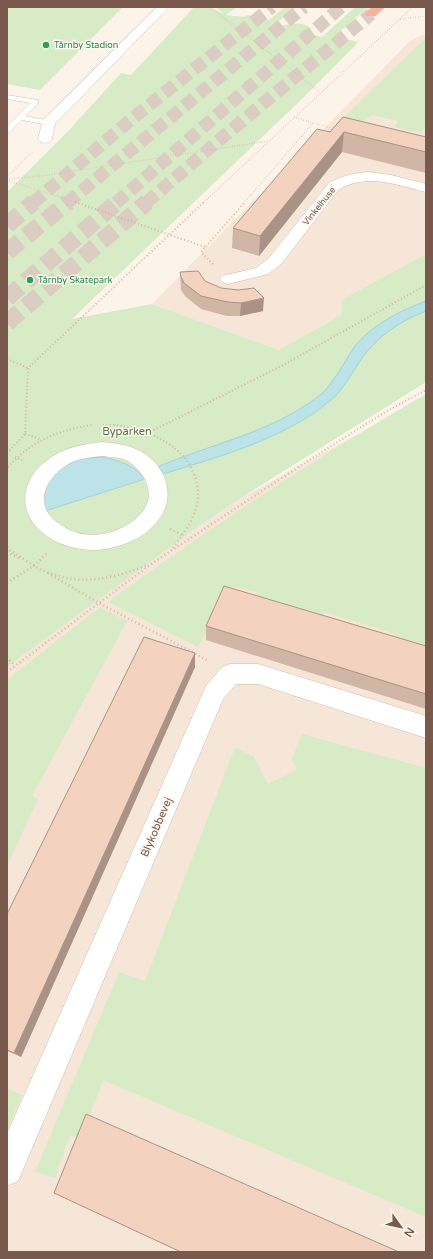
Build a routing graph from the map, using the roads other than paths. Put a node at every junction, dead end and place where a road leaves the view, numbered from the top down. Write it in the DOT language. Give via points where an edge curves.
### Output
graph roads {
  1 [pos="163,7"];
  2 [pos="7,97"];
  3 [pos="20,117"];
  4 [pos="48,123"];
  5 [pos="7,130"];
  6 [pos="45,139"];
  7 [pos="426,188"];
  8 [pos="228,279"];
  9 [pos="158,483"];
  10 [pos="426,726"];
  11 [pos="7,1170"];
  1 -- 4 [label="street"];
  2 -- 3 [label="lane" via="35,102"];
  3 -- 4 [label="lane"];
  3 -- 5 [label="lane"];
  4 -- 6 [label="street"];
  7 -- 8 [label="street, Vinkelhuse" via="362,175 341,181 334,186 275,261 262,270"];
  9 -- 9 [label="street" via="156,508 148,519 135,531 99,543 79,542 62,537 49,529 40,519 35,507 34,495 46,471 57,462 86,451 102,449 132,456 144,463"];
  10 -- 11 [label="street, Blykobbevej" via="258,674 230,674 214,693"];
}
